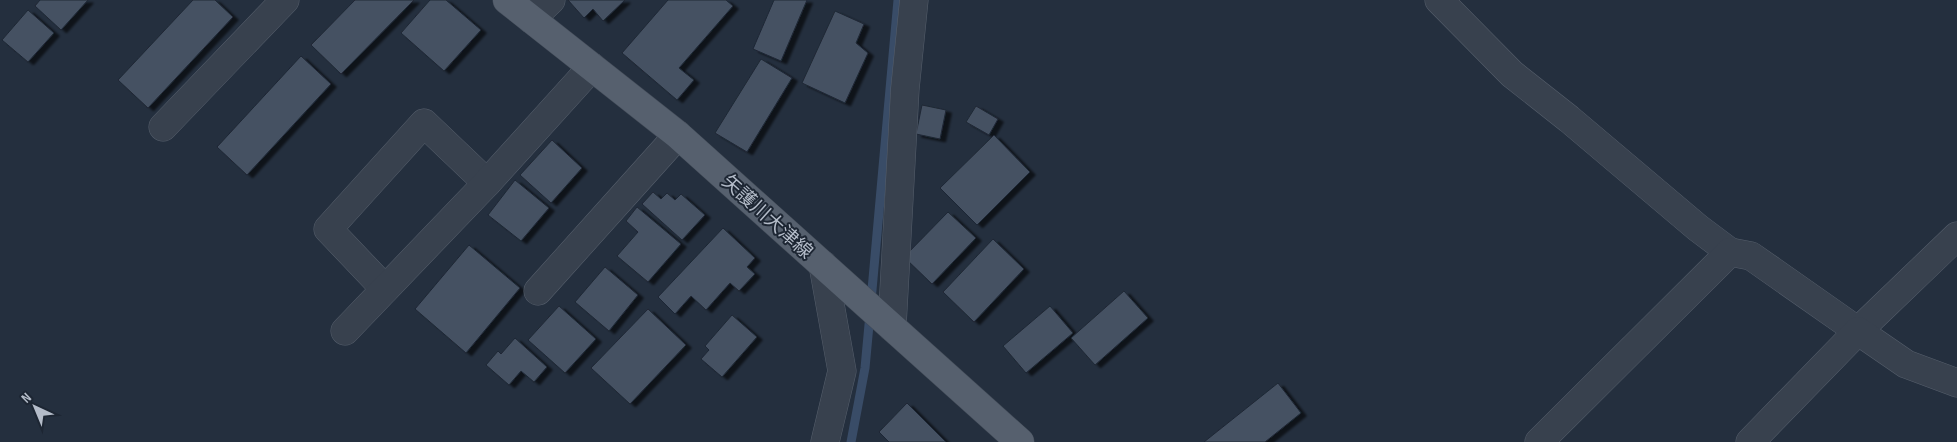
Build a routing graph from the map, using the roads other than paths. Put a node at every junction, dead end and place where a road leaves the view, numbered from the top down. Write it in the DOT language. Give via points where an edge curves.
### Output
graph roads {
  1 [pos="285,0"];
  2 [pos="506,0"];
  3 [pos="551,0"];
  4 [pos="914,0"];
  5 [pos="1439,0"];
  6 [pos="531,19"];
  7 [pos="592,67"];
  8 [pos="163,127"];
  9 [pos="678,135"];
  10 [pos="487,184"];
  11 [pos="1957,236"];
  12 [pos="1730,252"];
  13 [pos="823,265"];
  14 [pos="385,289"];
  15 [pos="538,291"];
  16 [pos="892,327"];
  17 [pos="1858,331"];
  18 [pos="345,332"];
  19 [pos="1957,383"];
  20 [pos="825,442"];
  21 [pos="1020,442"];
  22 [pos="1539,442"];
  23 [pos="1750,442"];
  1 -- 8 [label="street"];
  2 -- 6 [label="main road, 矢護川大津線"];
  3 -- 6 [label="street"];
  4 -- 16 [label="street" via="905,89"];
  5 -- 12 [label="street" via="1512,74"];
  6 -- 7 [label="main road, 矢護川大津線"];
  7 -- 9 [label="main road, 矢護川大津線"];
  7 -- 10 [label="street"];
  9 -- 13 [label="main road, 矢護川大津線"];
  9 -- 15 [label="street"];
  10 -- 14 [label="street"];
  10 -- 14 [label="street" via="424,123 328,229"];
  11 -- 17 [label="street"];
  12 -- 17 [label="street" via="1751,256"];
  12 -- 22 [label="street"];
  13 -- 16 [label="main road, 矢護川大津線"];
  13 -- 20 [label="street" via="842,371"];
  14 -- 18 [label="street"];
  16 -- 21 [label="main road, 矢護川大津線"];
  17 -- 19 [label="street" via="1906,364"];
  17 -- 23 [label="street"];
}
